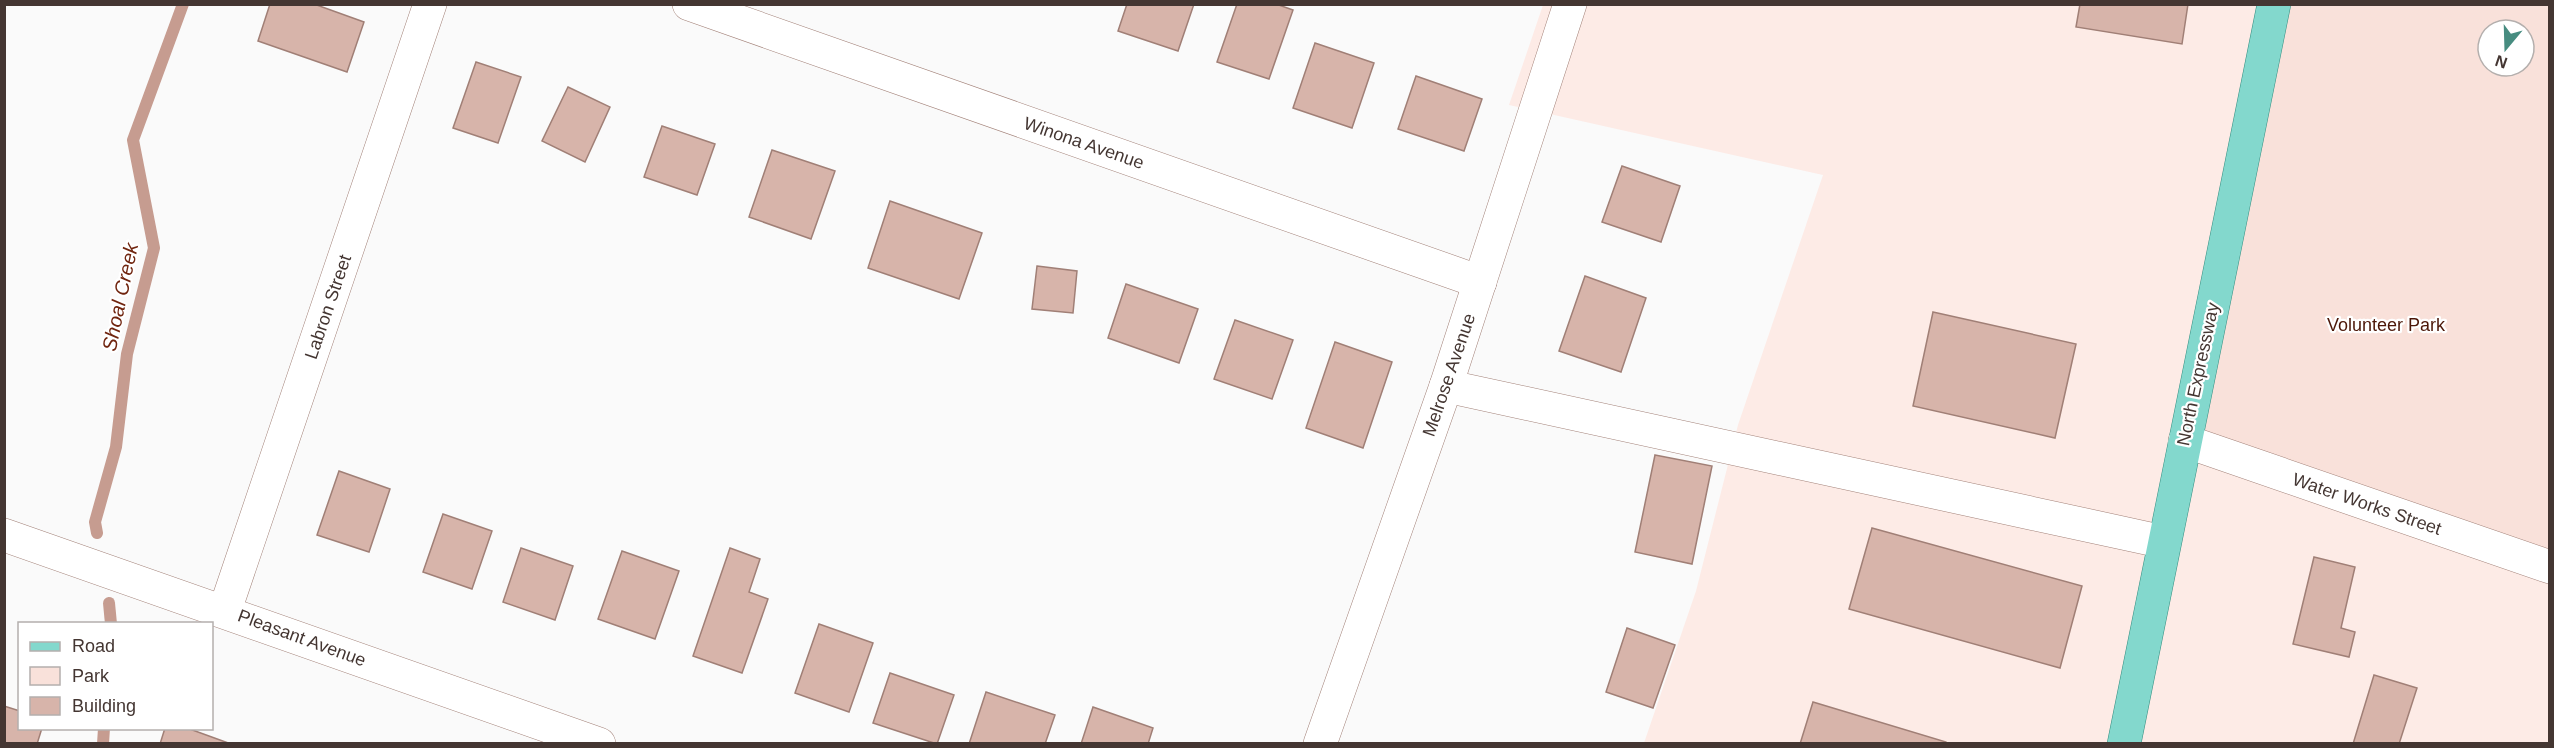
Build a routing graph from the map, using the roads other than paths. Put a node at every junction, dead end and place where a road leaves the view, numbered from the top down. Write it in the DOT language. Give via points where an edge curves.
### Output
graph roads {
  1 [pos="430,4"];
  2 [pos="689,4"];
  3 [pos="1570,4"];
  4 [pos="2274,4"];
  5 [pos="1480,282"];
  6 [pos="1446,386"];
  7 [pos="2185,441"];
  8 [pos="4,535"];
  9 [pos="2164,542"];
  10 [pos="2550,567"];
  11 [pos="225,610"];
  12 [pos="599,744"];
  13 [pos="1320,744"];
  14 [pos="2124,744"];
  1 -- 11 [label="street, Labron Street"];
  2 -- 5 [label="street, Winona Avenue"];
  3 -- 5 [label="street, Melrose Avenue"];
  4 -- 7 [label="main road, North Expressway"];
  5 -- 6 [label="street, Melrose Avenue"];
  6 -- 9 [label="street"];
  6 -- 13 [label="street, Melrose Avenue"];
  7 -- 9 [label="main road, North Expressway"];
  7 -- 10 [label="street, Water Works Street"];
  8 -- 11 [label="street, Pleasant Avenue"];
  9 -- 14 [label="main road, North Expressway"];
  11 -- 12 [label="street, Pleasant Avenue"];
}
